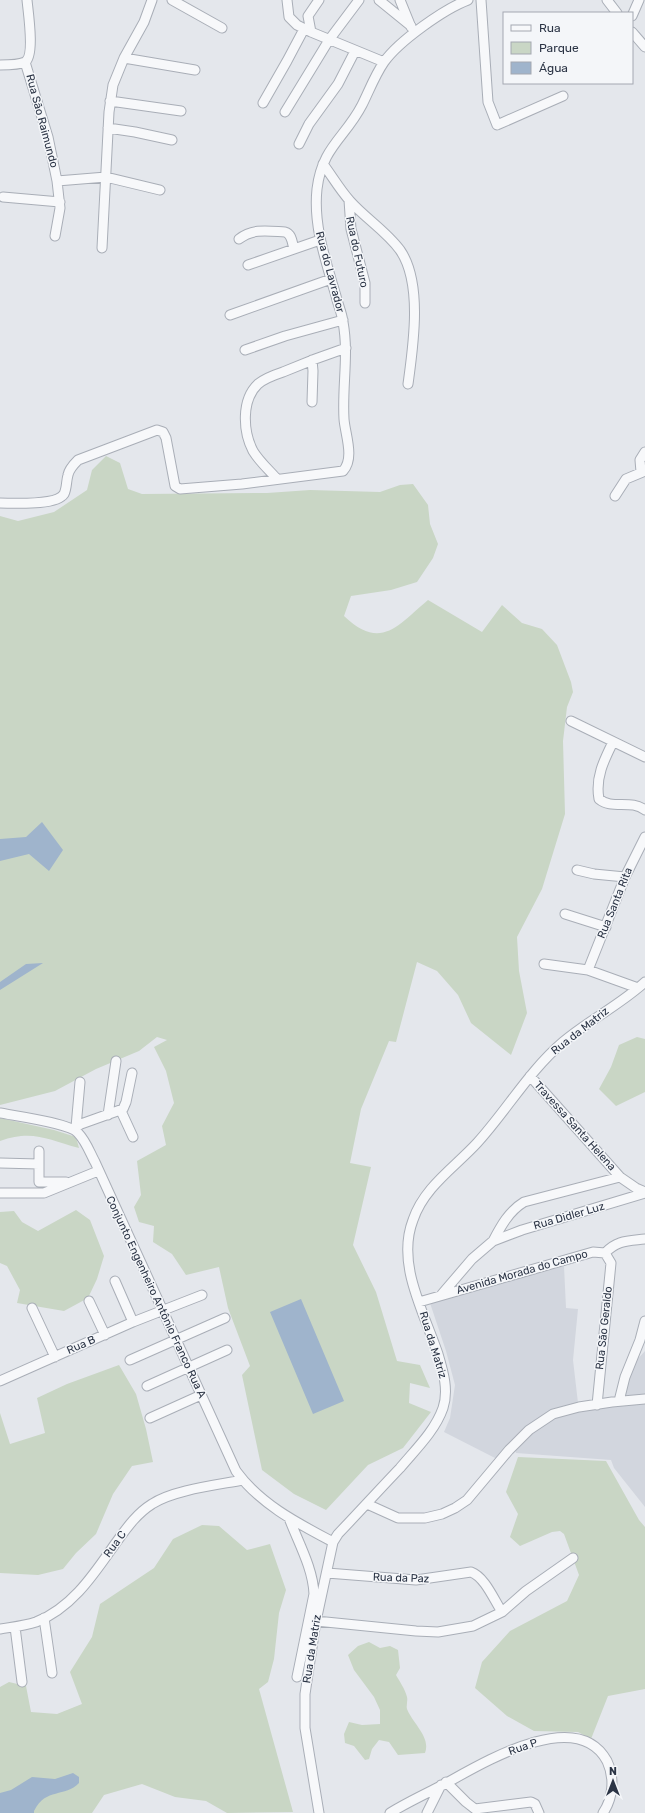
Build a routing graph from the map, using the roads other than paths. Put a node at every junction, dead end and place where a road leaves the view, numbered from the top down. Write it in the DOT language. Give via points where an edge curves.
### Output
graph roads {
  1 [pos="27,0"];
  2 [pos="152,0"];
  3 [pos="172,0"];
  4 [pos="287,0"];
  5 [pos="319,0"];
  6 [pos="359,0"];
  7 [pos="379,0"];
  8 [pos="400,0"];
  9 [pos="468,0"];
  10 [pos="481,0"];
  11 [pos="607,0"];
  12 [pos="639,0"];
  13 [pos="645,4"];
  14 [pos="616,12"];
  15 [pos="634,13"];
  16 [pos="222,28"];
  17 [pos="412,30"];
  18 [pos="307,31"];
  19 [pos="633,33"];
  20 [pos="330,40"];
  21 [pos="645,47"];
  22 [pos="355,51"];
  23 [pos="124,58"];
  24 [pos="25,62"];
  25 [pos="384,62"];
  26 [pos="0,65"];
  27 [pos="195,70"];
  28 [pos="563,96"];
  29 [pos="110,101"];
  30 [pos="262,103"];
  31 [pos="181,111"];
  32 [pos="285,112"];
  33 [pos="108,128"];
  34 [pos="172,140"];
  35 [pos="298,144"];
  36 [pos="323,164"];
  37 [pos="106,177"];
  38 [pos="57,181"];
  39 [pos="160,190"];
  40 [pos="3,197"];
  41 [pos="349,200"];
  42 [pos="60,202"];
  43 [pos="55,236"];
  44 [pos="239,238"];
  45 [pos="320,240"];
  46 [pos="102,248"];
  47 [pos="294,249"];
  48 [pos="248,265"];
  49 [pos="331,279"];
  50 [pos="365,303"];
  51 [pos="230,314"];
  52 [pos="343,320"];
  53 [pos="346,348"];
  54 [pos="245,350"];
  55 [pos="312,360"];
  56 [pos="408,384"];
  57 [pos="312,402"];
  58 [pos="645,452"];
  59 [pos="643,472"];
  60 [pos="277,479"];
  61 [pos="615,496"];
  62 [pos="0,503"];
  63 [pos="571,721"];
  64 [pos="613,742"];
  65 [pos="645,757"];
  66 [pos="645,810"];
  67 [pos="645,837"];
  68 [pos="576,870"];
  69 [pos="625,877"];
  70 [pos="565,914"];
  71 [pos="606,927"];
  72 [pos="544,964"];
  73 [pos="588,970"];
  74 [pos="642,985"];
  75 [pos="116,1061"];
  76 [pos="132,1073"];
  77 [pos="530,1076"];
  78 [pos="80,1082"];
  79 [pos="121,1111"];
  80 [pos="0,1113"];
  81 [pos="108,1115"];
  82 [pos="74,1128"];
  83 [pos="134,1137"];
  84 [pos="39,1151"];
  85 [pos="0,1163"];
  86 [pos="39,1164"];
  87 [pos="98,1171"];
  88 [pos="620,1177"];
  89 [pos="73,1182"];
  90 [pos="645,1192"];
  91 [pos="0,1193"];
  92 [pos="645,1239"];
  93 [pos="493,1241"];
  94 [pos="605,1253"];
  95 [pos="115,1281"];
  96 [pos="442,1294"];
  97 [pos="202,1295"];
  98 [pos="89,1301"];
  99 [pos="419,1302"];
  100 [pos="32,1308"];
  101 [pos="163,1309"];
  102 [pos="226,1318"];
  103 [pos="645,1321"];
  104 [pos="133,1322"];
  105 [pos="105,1335"];
  106 [pos="176,1340"];
  107 [pos="227,1350"];
  108 [pos="55,1357"];
  109 [pos="130,1360"];
  110 [pos="188,1367"];
  111 [pos="0,1381"];
  112 [pos="147,1386"];
  113 [pos="201,1396"];
  114 [pos="645,1399"];
  115 [pos="619,1401"];
  116 [pos="597,1405"];
  117 [pos="150,1418"];
  118 [pos="243,1480"];
  119 [pos="367,1504"];
  120 [pos="289,1518"];
  121 [pos="333,1542"];
  122 [pos="573,1558"];
  123 [pos="327,1573"];
  124 [pos="502,1612"];
  125 [pos="44,1618"];
  126 [pos="316,1621"];
  127 [pos="15,1627"];
  128 [pos="0,1629"];
  129 [pos="52,1673"];
  130 [pos="297,1677"];
  131 [pos="22,1682"];
  132 [pos="444,1784"];
  133 [pos="319,1813"];
  134 [pos="390,1813"];
  135 [pos="427,1813"];
  136 [pos="539,1813"];
  137 [pos="603,1813"];
  1 -- 24 [label="street" via="31,51"];
  2 -- 23 [label="street" via="144,22"];
  3 -- 16 [label="street"];
  4 -- 18 [label="street" via="289,17"];
  5 -- 18 [label="street" via="308,16"];
  6 -- 20 [label="street"];
  7 -- 17 [label="street"];
  8 -- 17 [label="street"];
  9 -- 17 [label="street, Rua do Lavrador"];
  10 -- 28 [label="street" via="488,102 497,125"];
  11 -- 14 [label="street"];
  12 -- 15 [label="street"];
  13 -- 15 [label="street"];
  17 -- 25 [label="street, Rua do Lavrador"];
  18 -- 20 [label="street"];
  18 -- 30 [label="street"];
  19 -- 21 [label="street"];
  20 -- 22 [label="street"];
  20 -- 32 [label="street"];
  22 -- 25 [label="street"];
  22 -- 35 [label="street" via="338,84"];
  23 -- 27 [label="street"];
  23 -- 29 [label="street" via="113,85"];
  24 -- 26 [label="street"];
  24 -- 38 [label="street, Rua São Raimundo" via="48,137"];
  25 -- 36 [label="street, Rua do Lavrador" via="362,106 329,150"];
  29 -- 31 [label="street"];
  29 -- 33 [label="street"];
  33 -- 34 [label="street"];
  33 -- 37 [label="street"];
  36 -- 41 [label="street"];
  36 -- 45 [label="street, Rua do Lavrador" via="317,192"];
  37 -- 38 [label="street, Rua São Raimundo"];
  37 -- 39 [label="street, Rua São Raimundo"];
  37 -- 46 [label="street"];
  38 -- 42 [label="street, Rua São Raimundo"];
  40 -- 42 [label="street"];
  41 -- 50 [label="street, Rua do Futuro" via="351,229 365,283"];
  41 -- 56 [label="street" via="393,241 406,263 413,295 416,328"];
  42 -- 43 [label="street, Rua São Raimundo"];
  44 -- 47 [label="street" via="254,231 289,233"];
  45 -- 47 [label="street"];
  45 -- 49 [label="street, Rua do Lavrador"];
  47 -- 48 [label="street"];
  49 -- 51 [label="street"];
  49 -- 52 [label="street, Rua do Lavrador"];
  52 -- 53 [label="street, Rua do Lavrador"];
  52 -- 54 [label="street"];
  53 -- 55 [label="street"];
  53 -- 60 [label="street, Rua do Lavrador" via="344,406 349,462 344,471 337,473"];
  55 -- 57 [label="street"];
  55 -- 60 [label="street" via="265,380 258,385 249,399 245,416 249,441 254,452"];
  58 -- 59 [label="street" via="640,460"];
  59 -- 61 [label="street" via="626,479"];
  60 -- 62 [label="street" via="177,488 166,438 163,432 157,430 78,460 70,470 66,488 60,498 53,501"];
  63 -- 64 [label="street"];
  64 -- 65 [label="street"];
  64 -- 66 [label="street" via="600,773 599,799 609,804 635,804"];
  67 -- 69 [label="street, Rua Santa Rita"];
  68 -- 69 [label="street"];
  69 -- 71 [label="street, Rua Santa Rita"];
  70 -- 71 [label="street"];
  71 -- 73 [label="street, Rua Santa Rita"];
  72 -- 73 [label="street"];
  73 -- 74 [label="street"];
  74 -- 77 [label="street, Rua da Matriz" via="564,1041"];
  75 -- 81 [label="street"];
  76 -- 79 [label="street" via="125,1106"];
  77 -- 88 [label="street, Travessa Santa Helena"];
  77 -- 99 [label="street, Rua da Matriz" via="490,1128 430,1190 413,1218 409,1232 408,1261"];
  78 -- 82 [label="street"];
  79 -- 81 [label="street"];
  79 -- 83 [label="street"];
  80 -- 82 [label="street"];
  81 -- 82 [label="street"];
  82 -- 87 [label="street, Conjunto Engenheiro Antônio Franco Rua A" via="84,1141"];
  84 -- 86 [label="street"];
  85 -- 86 [label="street"];
  86 -- 89 [label="street" via="39,1182"];
  87 -- 89 [label="street"];
  87 -- 101 [label="street, Conjunto Engenheiro Antônio Franco Rua A"];
  88 -- 90 [label="street, Travessa Santa Helena"];
  88 -- 93 [label="street, Rua Didler Luz" via="524,1202 508,1215"];
  89 -- 91 [label="street" via="44,1193"];
  90 -- 93 [label="street, Rua Didler Luz"];
  92 -- 94 [label="street, Avenida Morada do Campo" via="618,1243"];
  93 -- 96 [label="street, Rua Didler Luz" via="472,1259"];
  94 -- 96 [label="street, Avenida Morada do Campo" via="593,1252"];
  94 -- 116 [label="street, Rua São Geraldo" via="611,1263"];
  95 -- 104 [label="street"];
  96 -- 99 [label="street, Avenida Morada do Campo"];
  97 -- 101 [label="street, Rua B"];
  98 -- 105 [label="street"];
  99 -- 119 [label="street, Rua da Matriz" via="442,1368 445,1383 443,1408 422,1442"];
  100 -- 108 [label="street"];
  101 -- 104 [label="street, Rua B"];
  101 -- 106 [label="street, Conjunto Engenheiro Antônio Franco Rua A"];
  102 -- 106 [label="street"];
  103 -- 115 [label="street"];
  104 -- 105 [label="street, Rua B"];
  105 -- 108 [label="street, Rua B"];
  106 -- 109 [label="street"];
  106 -- 110 [label="street, Conjunto Engenheiro Antônio Franco Rua A"];
  107 -- 110 [label="street"];
  108 -- 111 [label="street, Rua B"];
  110 -- 112 [label="street"];
  110 -- 113 [label="street, Conjunto Engenheiro Antônio Franco Rua A"];
  113 -- 117 [label="street"];
  113 -- 118 [label="street, Conjunto Engenheiro Antônio Franco Rua A" via="231,1462"];
  114 -- 115 [label="street"];
  115 -- 116 [label="street"];
  116 -- 119 [label="street" via="553,1414 529,1430 467,1500 455,1508 425,1518 409,1519 398,1518"];
  118 -- 120 [label="street, Conjunto Engenheiro Antônio Franco Rua A"];
  118 -- 125 [label="street, Rua C" via="182,1493 153,1503 139,1513 128,1526 79,1592"];
  119 -- 121 [label="street, Rua da Matriz"];
  120 -- 121 [label="street, Conjunto Engenheiro Antônio Franco Rua A"];
  120 -- 130 [label="street" via="314,1586"];
  121 -- 123 [label="street, Rua da Matriz"];
  122 -- 124 [label="street" via="526,1591"];
  123 -- 124 [label="street, Rua da Paz" via="416,1580 471,1572 481,1579"];
  123 -- 126 [label="street, Rua da Matriz"];
  124 -- 126 [label="street" via="473,1626 438,1632"];
  125 -- 127 [label="street, Rua C"];
  125 -- 129 [label="street"];
  126 -- 133 [label="street, Rua da Matriz" via="305,1694 305,1728"];
  127 -- 128 [label="street, Rua C"];
  127 -- 131 [label="street"];
  132 -- 134 [label="street, Rua P"];
  132 -- 135 [label="street"];
  132 -- 136 [label="street" via="475,1809 531,1802 535,1804"];
  132 -- 137 [label="street, Rua P" via="520,1746 560,1737 583,1740 594,1746 610,1768 610,1798"];
}
